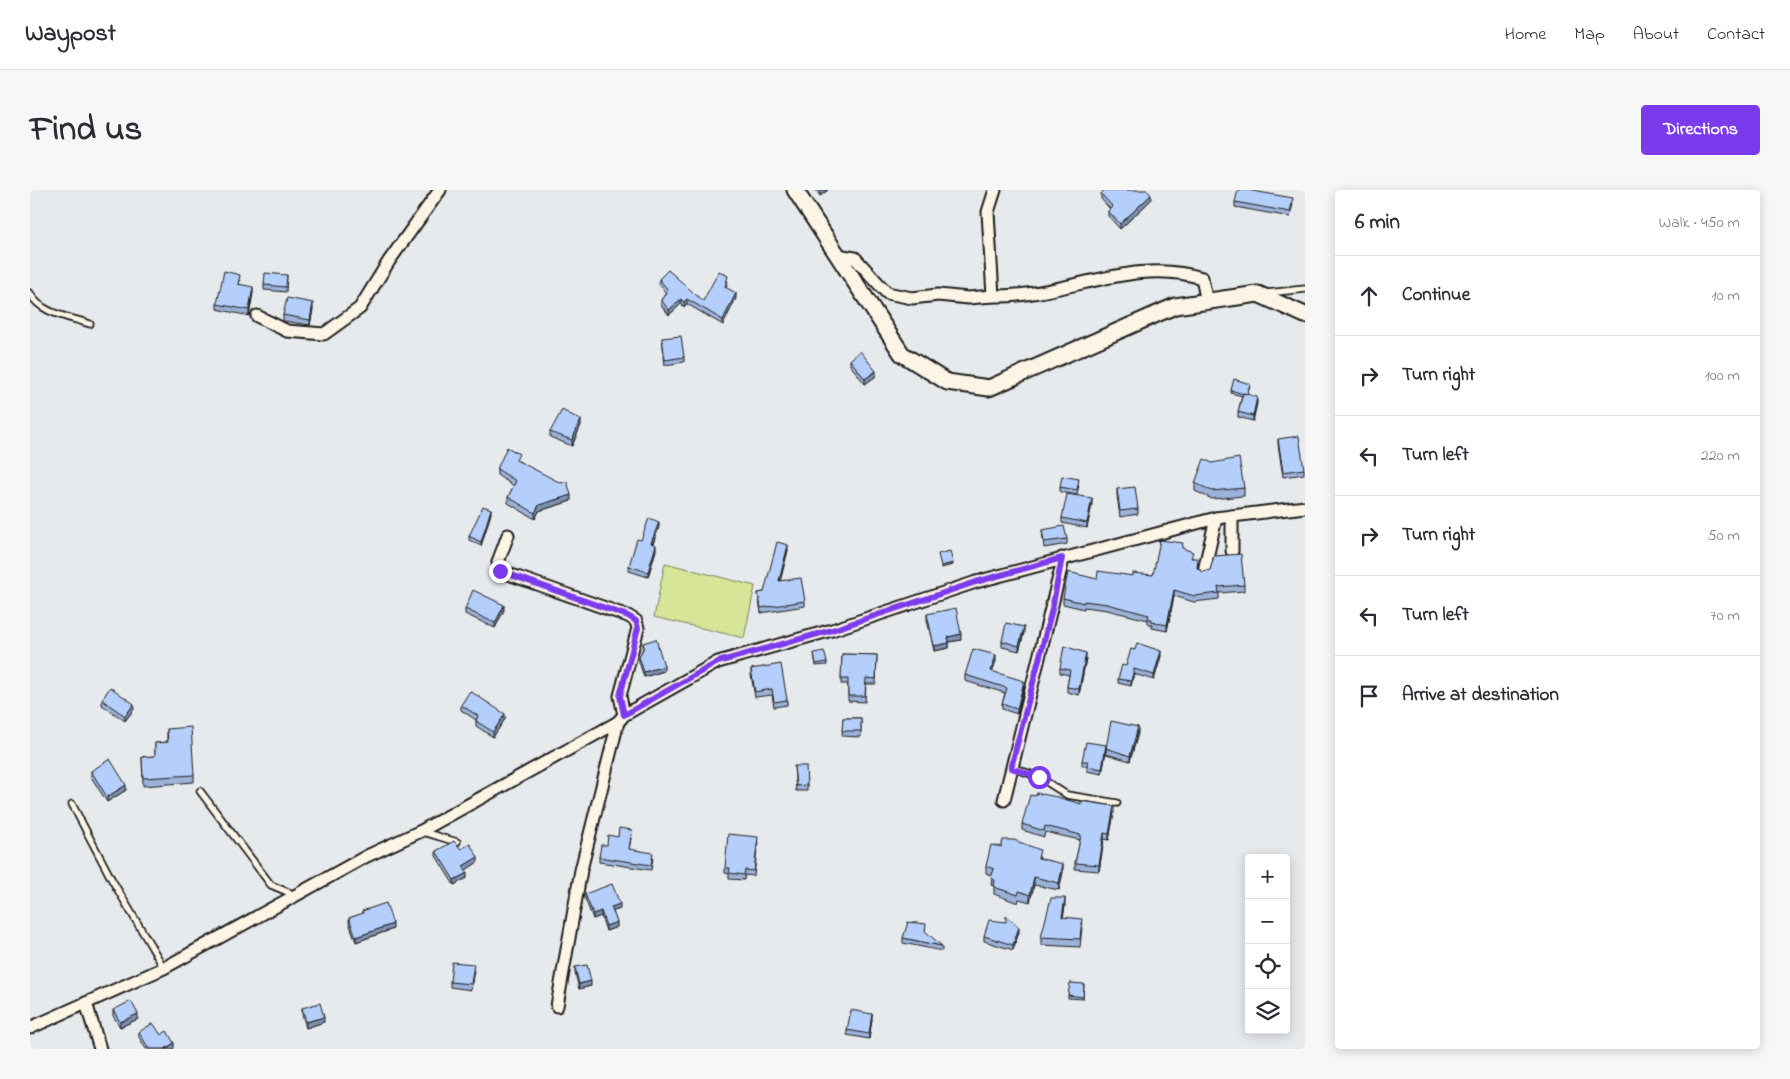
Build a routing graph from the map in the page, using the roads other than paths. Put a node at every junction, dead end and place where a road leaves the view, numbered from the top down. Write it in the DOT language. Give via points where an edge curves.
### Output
graph roads {
  1 [pos="440,190"];
  2 [pos="794,190"];
  3 [pos="995,190"];
  4 [pos="837,255"];
  5 [pos="1305,289"];
  6 [pos="30,292"];
  7 [pos="1258,294"];
  8 [pos="994,296"];
  9 [pos="1207,303"];
  10 [pos="1305,315"];
  11 [pos="257,316"];
  12 [pos="90,324"];
  13 [pos="1305,507"];
  14 [pos="1232,516"];
  15 [pos="1216,518"];
  16 [pos="508,535"];
  17 [pos="1232,551"];
  18 [pos="1062,558"];
  19 [pos="1204,570"];
  20 [pos="621,719"];
  21 [pos="1011,768"];
  22 [pos="200,791"];
  23 [pos="1004,800"];
  24 [pos="1117,803"];
  25 [pos="72,804"];
  26 [pos="421,831"];
  27 [pos="457,842"];
  28 [pos="295,895"];
  29 [pos="164,968"];
  30 [pos="86,1002"];
  31 [pos="557,1006"];
  32 [pos="30,1028"];
  33 [pos="100,1049"];
  1 -- 11 [label="street" via="360,308 324,334 287,332"];
  2 -- 4 [label="main road"];
  3 -- 8 [label="street" via="988,212"];
  4 -- 8 [label="street" via="855,258 887,293 912,298"];
  4 -- 9 [label="main road" via="902,354 947,382 989,388 1175,306"];
  5 -- 7 [label="lane"];
  6 -- 12 [label="lane" via="34,300 46,309"];
  7 -- 9 [label="main road"];
  7 -- 10 [label="main road"];
  8 -- 9 [label="street" via="1019,297 1121,275 1181,271 1202,278"];
  13 -- 14 [label="street"];
  14 -- 15 [label="street"];
  14 -- 17 [label="street"];
  15 -- 18 [label="street"];
  15 -- 19 [label="street"];
  16 -- 20 [label="street" via="498,562 500,571 636,621 638,628 620,696"];
  18 -- 20 [label="street" via="718,662"];
  18 -- 21 [label="street"];
  20 -- 26 [label="street"];
  20 -- 31 [label="street" via="580,870"];
  21 -- 23 [label="street"];
  21 -- 24 [label="lane" via="1039,777 1067,795"];
  22 -- 28 [label="lane" via="271,885"];
  25 -- 29 [label="lane"];
  26 -- 27 [label="lane"];
  26 -- 28 [label="street"];
  28 -- 29 [label="street"];
  29 -- 30 [label="street"];
  30 -- 32 [label="street"];
  30 -- 33 [label="street"];
}
